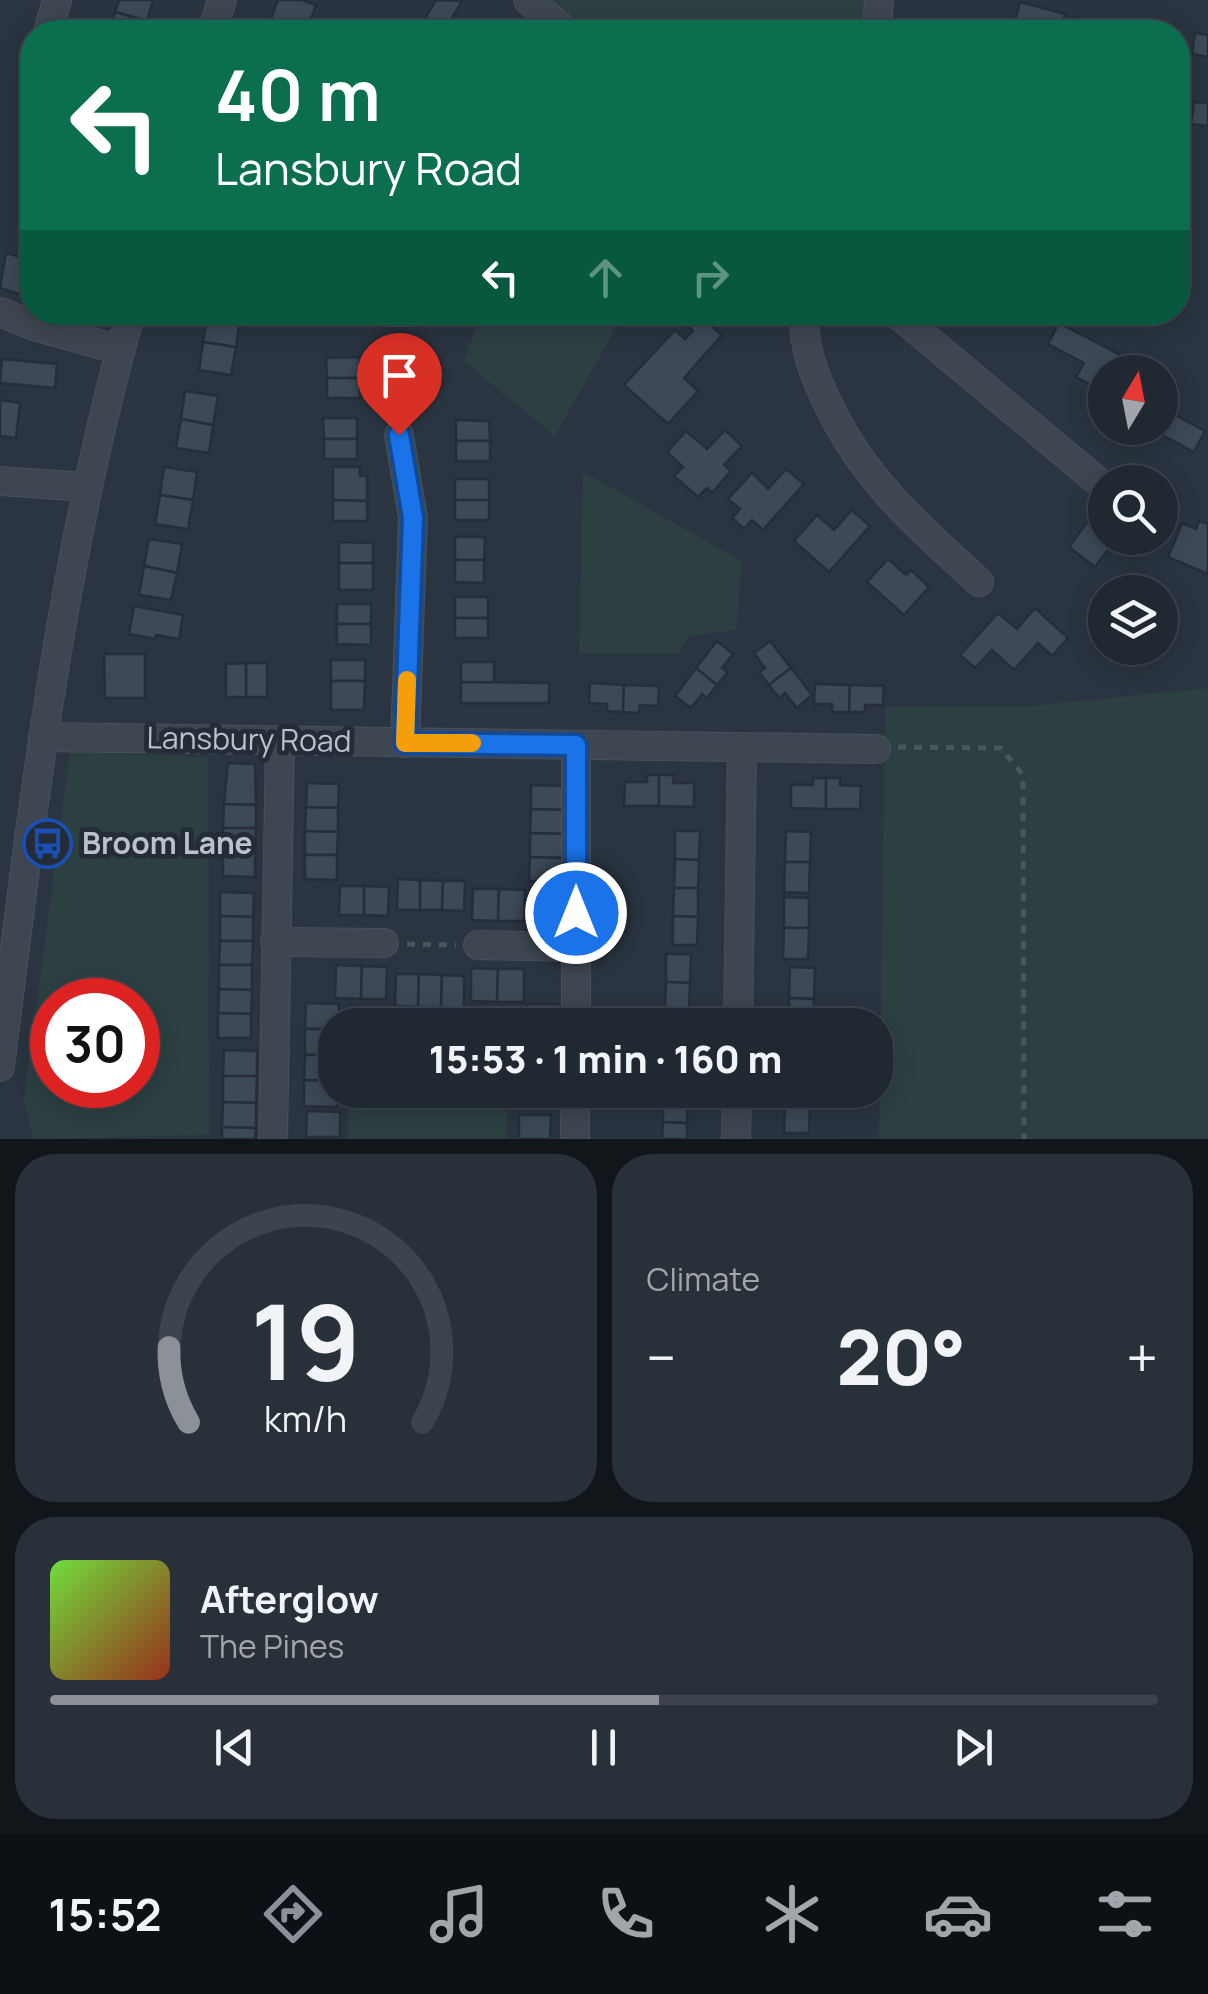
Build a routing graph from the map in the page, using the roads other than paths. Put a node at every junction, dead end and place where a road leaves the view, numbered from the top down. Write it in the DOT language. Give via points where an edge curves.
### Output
graph roads {
  1 [pos="528,0"];
  2 [pos="552,20"];
  3 [pos="30,325"];
  4 [pos="127,325"];
  5 [pos="804,325"];
  6 [pos="911,325"];
  7 [pos="120,350"];
  8 [pos="399,435"];
  9 [pos="1088,473"];
  10 [pos="0,481"];
  11 [pos="86,487"];
  12 [pos="979,582"];
  13 [pos="43,737"];
  14 [pos="280,741"];
  15 [pos="405,743"];
  16 [pos="576,745"];
  17 [pos="742,748"];
  18 [pos="876,750"];
  19 [pos="275,942"];
  20 [pos="384,944"];
  21 [pos="478,945"];
  22 [pos="576,947"];
  23 [pos="576,1008"];
  24 [pos="738,1008"];
  25 [pos="0,1066"];
  26 [pos="575,1108"];
  27 [pos="737,1108"];
  28 [pos="272,1139"];
  29 [pos="575,1139"];
  30 [pos="736,1139"];
  1 -- 2 [label="street"];
  3 -- 7 [label="street"];
  4 -- 7 [label="street"];
  5 -- 12 [label="street" via="813,372 846,439 898,508"];
  6 -- 9 [label="street"];
  7 -- 11 [label="street"];
  8 -- 15 [label="street" via="413,518"];
  10 -- 11 [label="street"];
  11 -- 13 [label="street"];
  13 -- 14 [label="street, Lansbury Road"];
  13 -- 25 [label="street"];
  14 -- 15 [label="street, Lansbury Road"];
  14 -- 19 [label="street"];
  15 -- 16 [label="street, Lansbury Road"];
  16 -- 17 [label="street, Lansbury Road"];
  16 -- 22 [label="street"];
  17 -- 18 [label="street, Lansbury Road"];
  17 -- 24 [label="street"];
  19 -- 20 [label="street"];
  19 -- 28 [label="street"];
  21 -- 22 [label="street"];
  22 -- 23 [label="street"];
  26 -- 29 [label="street"];
  27 -- 30 [label="street"];
}
